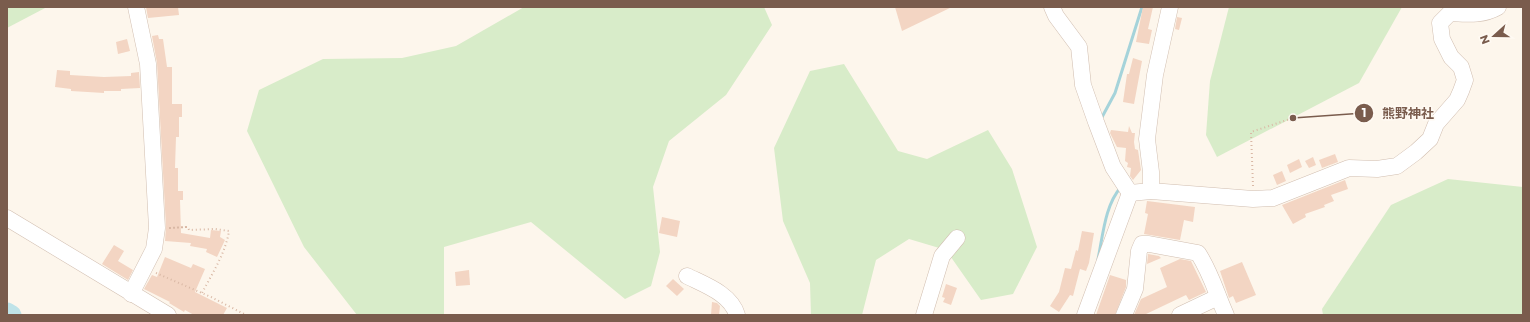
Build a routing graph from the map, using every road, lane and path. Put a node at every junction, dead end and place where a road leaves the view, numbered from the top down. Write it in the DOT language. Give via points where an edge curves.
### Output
graph roads {
  1 [pos="136,7"];
  2 [pos="1052,7"];
  3 [pos="1170,7"];
  4 [pos="1498,7"];
  5 [pos="1293,118"];
  6 [pos="1151,191"];
  7 [pos="1130,193"];
  8 [pos="1253,199"];
  9 [pos="7,218"];
  10 [pos="157,228"];
  11 [pos="957,238"];
  12 [pos="146,269"];
  13 [pos="687,276"];
  14 [pos="202,293"];
  15 [pos="131,294"];
  16 [pos="1218,297"];
  17 [pos="168,315"];
  18 [pos="246,315"];
  19 [pos="737,315"];
  20 [pos="924,315"];
  21 [pos="1085,315"];
  22 [pos="1124,315"];
  23 [pos="1180,315"];
  24 [pos="1226,315"];
  1 -- 10 [label="street" via="148,64"];
  2 -- 7 [label="street" via="1079,47 1083,85 1113,167"];
  3 -- 6 [label="street" via="1155,75 1147,139"];
  4 -- 8 [label="street" via="1477,15 1450,13 1440,23 1442,39 1451,57 1462,67 1464,80 1458,100 1436,124 1430,139 1416,152 1397,166 1377,169 1349,168 1273,198"];
  5 -- 8 [label="path" via="1251,132"];
  6 -- 7 [label="street"];
  6 -- 8 [label="street"];
  7 -- 21 [label="street"];
  9 -- 15 [label="street"];
  10 -- 12 [label="street" via="154,249"];
  10 -- 14 [label="path" via="186,227 189,230 229,231 214,272"];
  11 -- 20 [label="street" via="942,256"];
  12 -- 14 [label="path"];
  12 -- 15 [label="street"];
  13 -- 19 [label="street" via="722,294 735,308"];
  14 -- 18 [label="path"];
  15 -- 17 [label="street"];
  16 -- 22 [label="street" via="1214,280 1198,253 1142,244 1135,289"];
  16 -- 23 [label="street"];
  16 -- 24 [label="street"];
}
